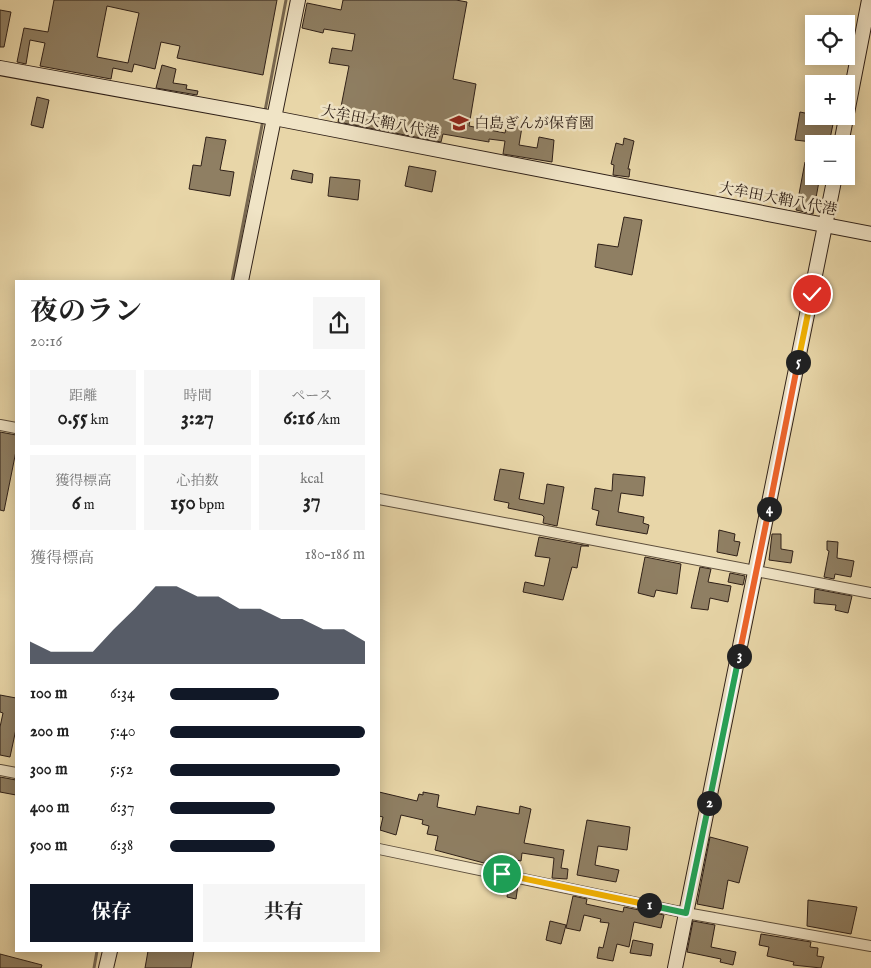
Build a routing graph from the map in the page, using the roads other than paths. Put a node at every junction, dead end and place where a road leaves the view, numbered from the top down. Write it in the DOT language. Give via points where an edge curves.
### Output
graph roads {
  1 [pos="298,0"];
  2 [pos="869,0"];
  3 [pos="0,68"];
  4 [pos="274,118"];
  5 [pos="843,135"];
  6 [pos="833,185"];
  7 [pos="826,225"];
  8 [pos="871,234"];
  9 [pos="241,280"];
  10 [pos="0,425"];
  11 [pos="15,428"];
  12 [pos="380,499"];
  13 [pos="757,570"];
  14 [pos="871,593"];
  15 [pos="0,770"];
  16 [pos="15,773"];
  17 [pos="380,848"];
  18 [pos="686,913"];
  19 [pos="871,946"];
  20 [pos="110,952"];
  21 [pos="106,968"];
  22 [pos="675,968"];
  1 -- 4 [label="street"];
  2 -- 5 [label="street"];
  3 -- 4 [label="street, 大牟田大鞘八代港"];
  4 -- 7 [label="street, 大牟田大鞘八代港"];
  4 -- 9 [label="street"];
  6 -- 7 [label="street"];
  7 -- 8 [label="street, 大牟田大鞘八代港"];
  7 -- 13 [label="street"];
  10 -- 11 [label="street"];
  12 -- 13 [label="street"];
  13 -- 14 [label="street"];
  13 -- 18 [label="street"];
  15 -- 16 [label="street"];
  17 -- 18 [label="street"];
  18 -- 19 [label="street"];
  18 -- 22 [label="street"];
  20 -- 21 [label="street"];
}
